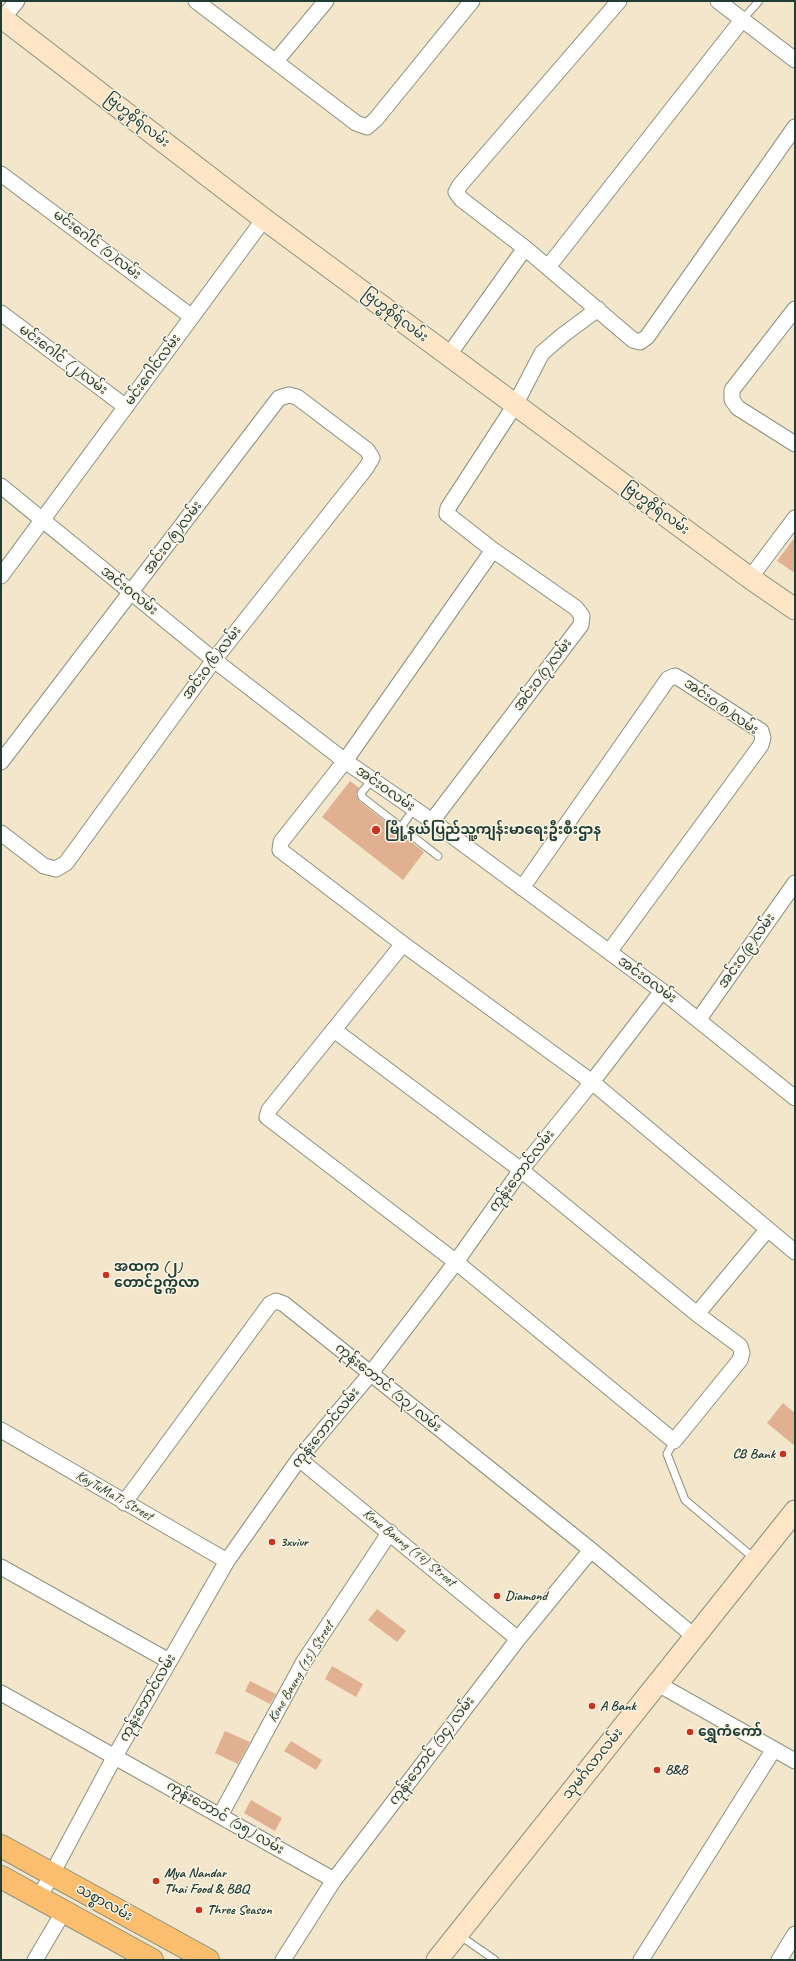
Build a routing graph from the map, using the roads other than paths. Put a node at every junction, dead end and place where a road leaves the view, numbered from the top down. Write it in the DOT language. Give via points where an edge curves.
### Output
graph roads {
  1 [pos="17,1"];
  2 [pos="196,1"];
  3 [pos="326,1"];
  4 [pos="472,1"];
  5 [pos="619,1"];
  6 [pos="718,1"];
  7 [pos="759,1"];
  8 [pos="2,18"];
  9 [pos="742,20"];
  10 [pos="795,60"];
  11 [pos="276,61"];
  12 [pos="795,127"];
  13 [pos="1,174"];
  14 [pos="264,219"];
  15 [pos="526,248"];
  16 [pos="548,267"];
  17 [pos="598,309"];
  18 [pos="795,309"];
  19 [pos="1,314"];
  20 [pos="192,317"];
  21 [pos="448,356"];
  22 [pos="515,405"];
  23 [pos="126,407"];
  24 [pos="795,444"];
  25 [pos="372,458"];
  26 [pos="1,486"];
  27 [pos="795,518"];
  28 [pos="42,520"];
  29 [pos="493,550"];
  30 [pos="1,576"];
  31 [pos="750,578"];
  32 [pos="132,593"];
  33 [pos="795,609"];
  34 [pos="214,660"];
  35 [pos="345,761"];
  36 [pos="1,762"];
  37 [pos="372,780"];
  38 [pos="414,809"];
  39 [pos="432,821"];
  40 [pos="401,827"];
  41 [pos="1,833"];
  42 [pos="438,856"];
  43 [pos="795,883"];
  44 [pos="522,888"];
  45 [pos="403,944"];
  46 [pos="609,952"];
  47 [pos="662,991"];
  48 [pos="699,1019"];
  49 [pos="334,1030"];
  50 [pos="592,1082"];
  51 [pos="795,1098"];
  52 [pos="521,1170"];
  53 [pos="767,1230"];
  54 [pos="795,1252"];
  55 [pos="456,1262"];
  56 [pos="697,1314"];
  57 [pos="371,1373"];
  58 [pos="1,1430"];
  59 [pos="674,1440"];
  60 [pos="299,1459"];
  61 [pos="124,1503"];
  62 [pos="795,1511"];
  63 [pos="390,1532"];
  64 [pos="591,1550"];
  65 [pos="757,1560"];
  66 [pos="227,1561"];
  67 [pos="1,1567"];
  68 [pos="695,1637"];
  69 [pos="518,1639"];
  70 [pos="169,1661"];
  71 [pos="658,1684"];
  72 [pos="1,1693"];
  73 [pos="774,1749"];
  74 [pos="115,1756"];
  75 [pos="795,1761"];
  76 [pos="220,1816"];
  77 [pos="1,1846"];
  78 [pos="52,1875"];
  79 [pos="1,1876"];
  80 [pos="334,1880"];
  81 [pos="39,1898"];
  82 [pos="64,1911"];
  83 [pos="457,1934"];
  84 [pos="795,1934"];
  85 [pos="35,1960"];
  86 [pos="152,1960"];
  87 [pos="208,1960"];
  88 [pos="283,1960"];
  89 [pos="437,1960"];
  90 [pos="495,1960"];
  91 [pos="641,1960"];
  92 [pos="780,1960"];
  1 -- 8 [label="street"];
  2 -- 11 [label="street"];
  3 -- 11 [label="street"];
  4 -- 11 [label="street" via="367,127 356,123"];
  5 -- 15 [label="street" via="456,192 461,199"];
  6 -- 9 [label="street"];
  7 -- 9 [label="lane"];
  8 -- 14 [label="main road, ဗြဟ္မစိုရ်လမ်း"];
  9 -- 10 [label="street"];
  9 -- 16 [label="street"];
  12 -- 17 [label="street" via="647,337 640,342 633,340"];
  13 -- 20 [label="street, မင်းဂေါင် (၁)လမ်း"];
  14 -- 20 [label="street, မင်းဂေါင်လမ်း"];
  14 -- 21 [label="main road, ဗြဟ္မစိုရ်လမ်း"];
  15 -- 16 [label="street"];
  15 -- 21 [label="street"];
  16 -- 17 [label="street"];
  17 -- 22 [label="street" via="542,353"];
  18 -- 24 [label="street" via="732,390 732,400 738,408"];
  19 -- 23 [label="street, မင်းဂေါင် (၂)လမ်း"];
  20 -- 23 [label="street, မင်းဂေါင်လမ်း"];
  21 -- 22 [label="main road, ဗြဟ္မစိုရ်လမ်း"];
  22 -- 29 [label="street, အင်းဝ(၇)လမ်း" via="448,508 447,514"];
  22 -- 31 [label="main road, ဗြဟ္မစိုရ်လမ်း"];
  23 -- 28 [label="street, မင်းဂေါင်လမ်း"];
  25 -- 32 [label="street, အင်းဝ(၅)လမ်း" via="367,450 297,397 289,395 279,398"];
  25 -- 34 [label="street, အင်းဝ(၆)လမ်း"];
  26 -- 28 [label="street, အင်းဝလမ်း"];
  27 -- 31 [label="street"];
  28 -- 30 [label="street, မင်းဂေါင်လမ်း"];
  28 -- 32 [label="street, အင်းဝလမ်း"];
  29 -- 35 [label="street"];
  29 -- 39 [label="street, အင်းဝ(၇)လမ်း" via="576,608 582,616 580,625"];
  31 -- 33 [label="main road, ဗြဟ္မစိုရ်လမ်း"];
  32 -- 34 [label="street, အင်းဝလမ်း"];
  32 -- 36 [label="street, အင်းဝ(၅)လမ်း"];
  34 -- 35 [label="street, အင်းဝလမ်း"];
  34 -- 41 [label="street, အင်းဝ(၆)လမ်း" via="66,863 56,869 44,866"];
  35 -- 37 [label="street, အင်းဝလမ်း"];
  35 -- 45 [label="street" via="281,842 280,850"];
  37 -- 38 [label="street, အင်းဝလမ်း"];
  37 -- 40 [label="lane" via="361,793 362,797"];
  38 -- 39 [label="street, အင်းဝလမ်း"];
  38 -- 40 [label="lane"];
  39 -- 44 [label="street, အင်းဝလမ်း"];
  40 -- 42 [label="lane"];
  43 -- 48 [label="street, အင်းဝ(၉)လမ်း"];
  44 -- 46 [label="street, အင်းဝလမ်း"];
  44 -- 46 [label="street, အင်းဝ(၈)လမ်း" via="668,679 675,676 761,732 761,745"];
  45 -- 49 [label="street"];
  45 -- 50 [label="street"];
  46 -- 47 [label="street, အင်းဝလမ်း"];
  47 -- 48 [label="street, အင်းဝလမ်း"];
  47 -- 50 [label="street, ကုန်းဘောင်လမ်း"];
  48 -- 51 [label="street, အင်းဝလမ်း"];
  49 -- 52 [label="street"];
  49 -- 55 [label="street" via="269,1110 267,1117"];
  50 -- 52 [label="street, ကုန်းဘောင်လမ်း"];
  50 -- 53 [label="street"];
  52 -- 55 [label="street, ကုန်းဘောင်လမ်း"];
  52 -- 56 [label="street"];
  53 -- 54 [label="street"];
  53 -- 56 [label="street"];
  55 -- 57 [label="street, ကုန်းဘောင်လမ်း"];
  55 -- 59 [label="street"];
  56 -- 59 [label="street" via="740,1346 742,1353 740,1360"];
  57 -- 60 [label="street, ကုန်းဘောင်လမ်း"];
  57 -- 61 [label="street, ကုန်းဘောင် (၁၃) လမ်း" via="284,1304 276,1301 270,1304"];
  57 -- 64 [label="street, ကုန်းဘောင် (၁၃) လမ်း"];
  58 -- 61 [label="street, KayTuMaTi Street"];
  59 -- 65 [label="lane" via="667,1454 684,1500"];
  60 -- 63 [label="street, Kone Baung (14) Street"];
  60 -- 66 [label="street, ကုန်းဘောင်လမ်း"];
  61 -- 66 [label="street, KayTuMaTi Street"];
  62 -- 65 [label="main road, သုမင်္ဂလာလမ်း"];
  63 -- 69 [label="street, Kone Baung (14) Street"];
  63 -- 76 [label="street, Kone Baung (15) Street" via="303,1663"];
  64 -- 68 [label="street, ကုန်းဘောင် (၁၃) လမ်း"];
  64 -- 69 [label="street, ကုန်းဘောင် (၁၄) လမ်း"];
  65 -- 68 [label="main road, သုမင်္ဂလာလမ်း"];
  66 -- 70 [label="street, ကုန်းဘောင်လမ်း"];
  67 -- 70 [label="street"];
  68 -- 71 [label="main road, သုမင်္ဂလာလမ်း"];
  69 -- 80 [label="street, ကုန်းဘောင် (၁၄) လမ်း"];
  70 -- 74 [label="street, ကုန်းဘောင်လမ်း"];
  71 -- 73 [label="street"];
  71 -- 83 [label="main road, သုမင်္ဂလာလမ်း"];
  72 -- 74 [label="street, ကုန်းဘောင် (၁၅) လမ်း"];
  73 -- 75 [label="street"];
  73 -- 91 [label="street"];
  74 -- 76 [label="street, ကုန်းဘောင် (၁၅) လမ်း"];
  74 -- 78 [label="street, ကုန်းဘောင်လမ်း"];
  76 -- 80 [label="street, ကုန်းဘောင် (၁၅) လမ်း"];
  77 -- 78 [label="main road, သစ္စာလမ်း"];
  78 -- 81 [label="street, ကုန်းဘောင်လမ်း"];
  78 -- 87 [label="main road, သစ္စာလမ်း"];
  79 -- 81 [label="main road, သစ္စာလမ်း"];
  80 -- 88 [label="street, ကုန်းဘောင် (၁၄) လမ်း"];
  81 -- 82 [label="main road, သစ္စာလမ်း"];
  82 -- 85 [label="street"];
  82 -- 86 [label="main road, သစ္စာလမ်း"];
  83 -- 89 [label="main road, သုမင်္ဂလာလမ်း"];
  83 -- 90 [label="lane"];
  84 -- 92 [label="street"];
}
